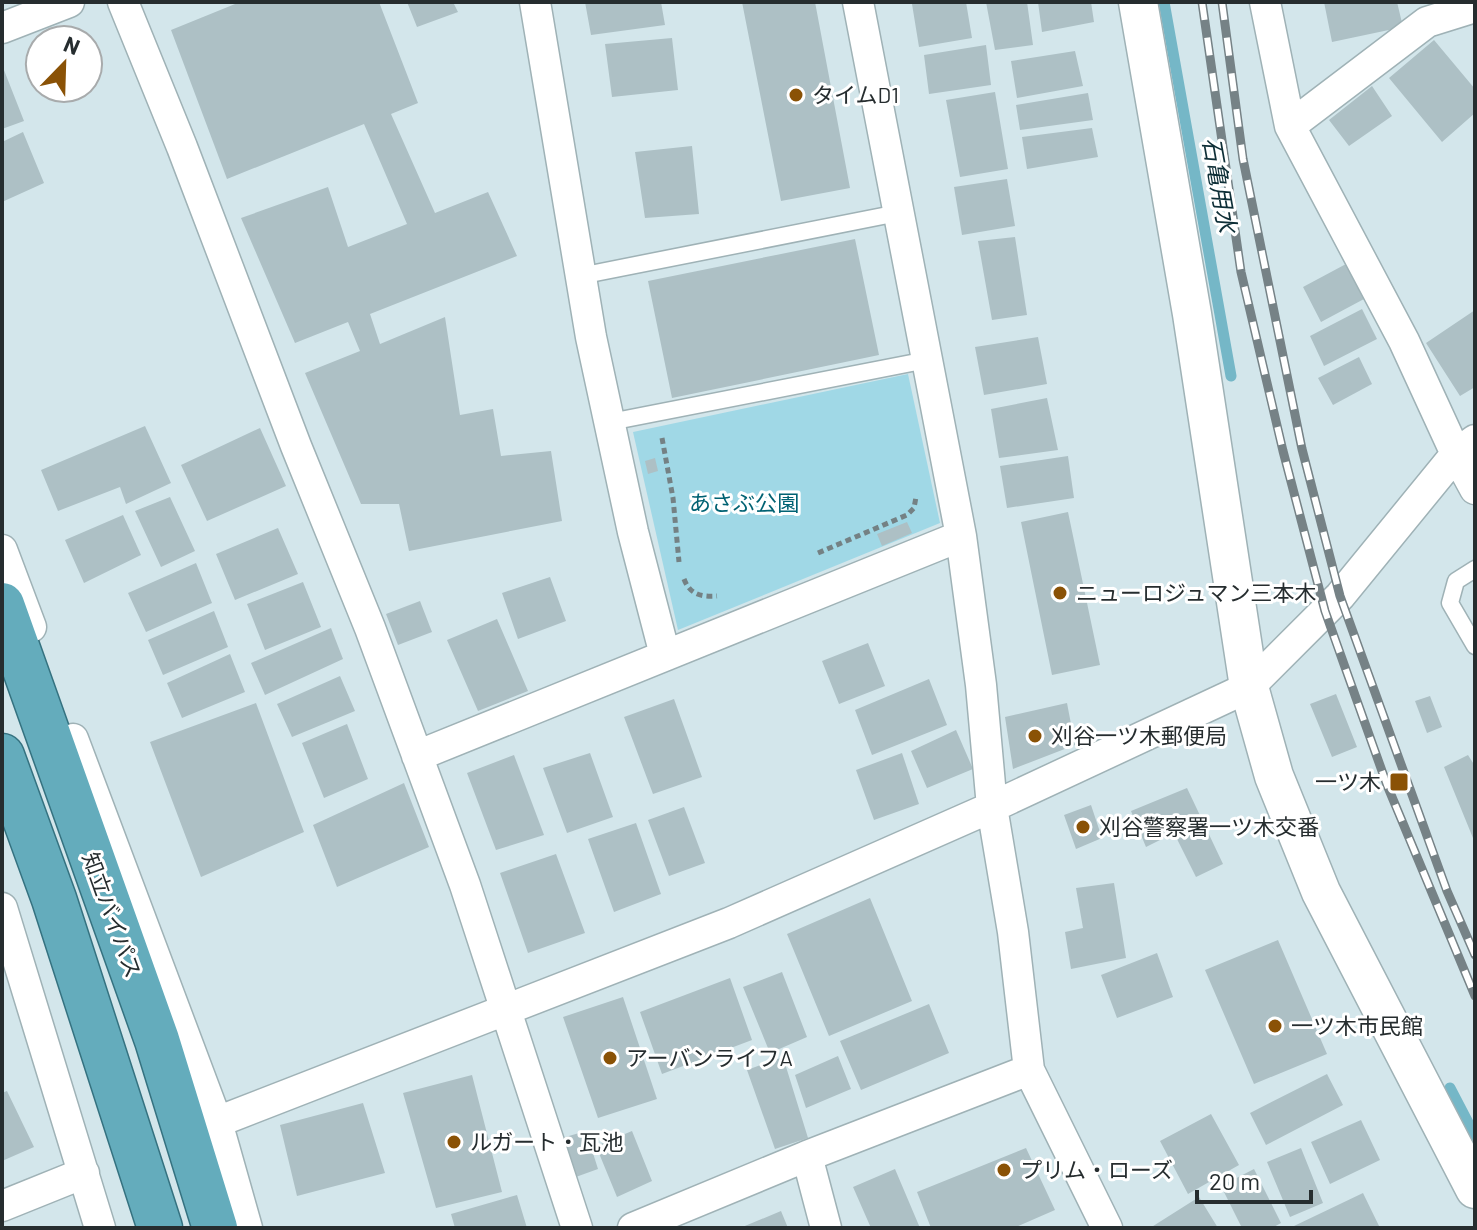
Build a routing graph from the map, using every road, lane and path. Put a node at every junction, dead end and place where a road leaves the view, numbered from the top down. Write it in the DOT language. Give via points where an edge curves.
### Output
graph roads {
  1 [pos="69,2"];
  2 [pos="123,2"];
  3 [pos="535,2"];
  4 [pos="858,2"];
  5 [pos="1138,2"];
  6 [pos="1265,2"];
  7 [pos="1475,7"];
  8 [pos="2,28"];
  9 [pos="1290,126"];
  10 [pos="898,213"];
  11 [pos="580,276"];
  12 [pos="927,360"];
  13 [pos="654,414"];
  14 [pos="610,422"];
  15 [pos="1466,447"];
  16 [pos="916,486"];
  17 [pos="1475,489"];
  18 [pos="961,536"];
  19 [pos="2,550"];
  20 [pos="809,557"];
  21 [pos="1475,569"];
  22 [pos="720,596"];
  23 [pos="2,605"];
  24 [pos="1475,646"];
  25 [pos="665,655"];
  26 [pos="1249,687"];
  27 [pos="2,756"];
  28 [pos="417,756"];
  29 [pos="992,807"];
  30 [pos="2,908"];
  31 [pos="505,1012"];
  32 [pos="1029,1070"];
  33 [pos="217,1122"];
  34 [pos="807,1156"];
  35 [pos="84,1173"];
  36 [pos="1475,1189"];
  37 [pos="2,1206"];
  38 [pos="100,1228"];
  39 [pos="160,1228"];
  40 [pos="215,1228"];
  41 [pos="247,1228"];
  42 [pos="577,1228"];
  43 [pos="633,1228"];
  44 [pos="826,1228"];
  45 [pos="1107,1228"];
  1 -- 8 [label="street"];
  2 -- 28 [label="street"];
  3 -- 11 [label="street"];
  4 -- 10 [label="street"];
  5 -- 26 [label="street"];
  6 -- 9 [label="street"];
  7 -- 9 [label="street" via="1427,22"];
  9 -- 15 [label="street"];
  10 -- 11 [label="lane"];
  10 -- 12 [label="street"];
  11 -- 14 [label="street"];
  12 -- 13 [label="lane"];
  12 -- 18 [label="street"];
  13 -- 14 [label="lane"];
  13 -- 22 [label="path" via="666,450 680,570 687,589 703,597"];
  14 -- 25 [label="street"];
  15 -- 17 [label="street"];
  15 -- 26 [label="street" via="1340,596"];
  16 -- 20 [label="path" via="914,508 907,515"];
  18 -- 25 [label="street"];
  18 -- 29 [label="street"];
  19 -- 33 [label="street"];
  21 -- 24 [label="lane" via="1456,581 1450,603"];
  23 -- 40 [label="highway, 知立バイパス" via="157,1040"];
  25 -- 28 [label="street"];
  26 -- 29 [label="street"];
  26 -- 36 [label="street" via="1274,776 1321,892"];
  27 -- 39 [label="highway"];
  28 -- 31 [label="street"];
  29 -- 31 [label="street" via="729,923"];
  29 -- 32 [label="street"];
  30 -- 35 [label="street"];
  31 -- 33 [label="street"];
  31 -- 42 [label="street"];
  32 -- 34 [label="street"];
  32 -- 45 [label="street"];
  33 -- 41 [label="street"];
  34 -- 43 [label="street"];
  34 -- 44 [label="street"];
  35 -- 37 [label="street"];
  35 -- 38 [label="street"];
}
